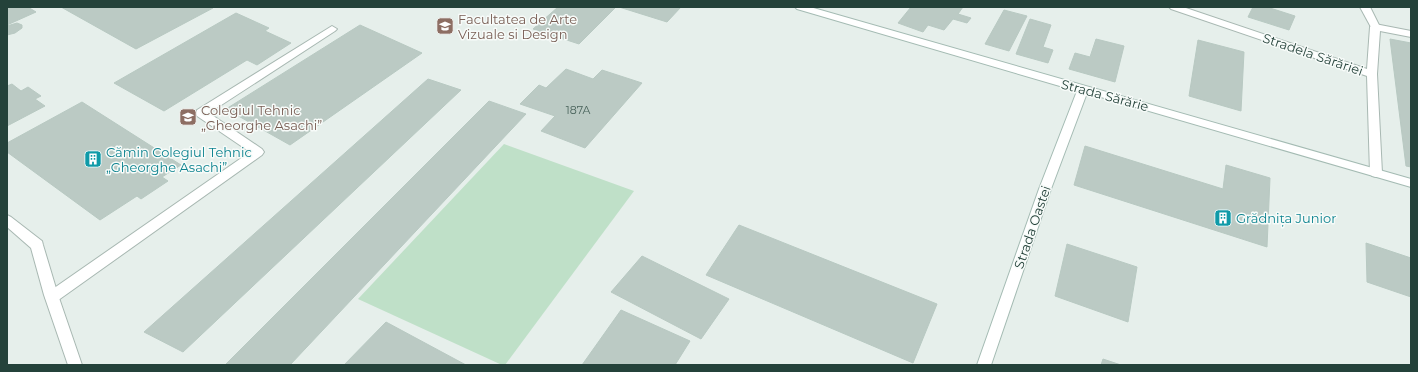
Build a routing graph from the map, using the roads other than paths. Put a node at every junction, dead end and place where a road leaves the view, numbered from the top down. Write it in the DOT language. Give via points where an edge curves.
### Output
graph roads {
  1 [pos="800,7"];
  2 [pos="1174,7"];
  3 [pos="1365,7"];
  4 [pos="1375,27"];
  5 [pos="332,29"];
  6 [pos="1411,34"];
  7 [pos="1372,74"];
  8 [pos="1083,90"];
  9 [pos="1376,173"];
  10 [pos="1411,184"];
  11 [pos="7,220"];
  12 [pos="52,297"];
  13 [pos="75,365"];
  14 [pos="984,365"];
  1 -- 8 [label="street, Strada Sărărie"];
  2 -- 7 [label="street, Stradela Sărăriei"];
  3 -- 4 [label="street"];
  4 -- 6 [label="street"];
  4 -- 7 [label="street, Stradela Sărăriei"];
  5 -- 12 [label="street" via="201,113 258,152"];
  7 -- 9 [label="street"];
  8 -- 9 [label="street, Strada Sărărie"];
  8 -- 14 [label="street, Strada Oastei" via="1045,189"];
  9 -- 10 [label="street, Strada Sărărie"];
  11 -- 12 [label="street" via="37,245"];
  12 -- 13 [label="street"];
}
